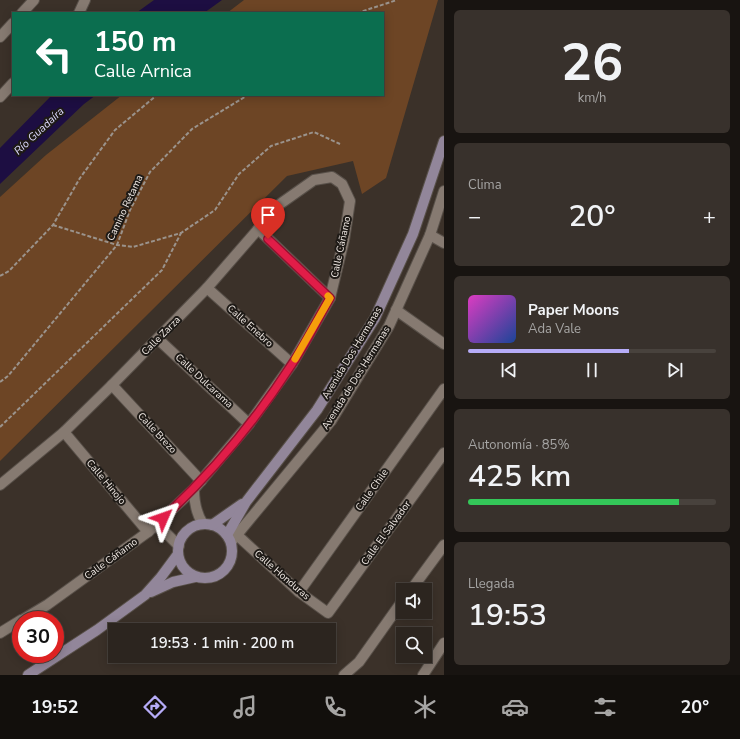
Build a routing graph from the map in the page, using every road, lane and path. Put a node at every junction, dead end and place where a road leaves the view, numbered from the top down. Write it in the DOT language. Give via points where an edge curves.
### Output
graph roads {
  1 [pos="34,0"];
  2 [pos="85,0"];
  3 [pos="397,0"];
  4 [pos="23,12"];
  5 [pos="79,12"];
  6 [pos="359,12"];
  7 [pos="12,24"];
  8 [pos="0,38"];
  9 [pos="12,84"];
  10 [pos="156,96"];
  11 [pos="246,96"];
  12 [pos="0,97"];
  13 [pos="444,141"];
  14 [pos="340,144"];
  15 [pos="314,180"];
  16 [pos="444,191"];
  17 [pos="54,225"];
  18 [pos="258,229"];
  19 [pos="181,233"];
  20 [pos="430,235"];
  21 [pos="444,243"];
  22 [pos="117,245"];
  23 [pos="0,276"];
  24 [pos="207,288"];
  25 [pos="330,298"];
  26 [pos="396,310"];
  27 [pos="158,339"];
  28 [pos="444,344"];
  29 [pos="292,364"];
  30 [pos="0,382"];
  31 [pos="112,385"];
  32 [pos="444,388"];
  33 [pos="249,424"];
  34 [pos="0,427"];
  35 [pos="64,432"];
  36 [pos="444,453"];
  37 [pos="202,481"];
  38 [pos="0,485"];
  39 [pos="194,489"];
  40 [pos="246,502"];
  41 [pos="208,525"];
  42 [pos="150,530"];
  43 [pos="232,537"];
  44 [pos="444,545"];
  45 [pos="178,550"];
  46 [pos="195,577"];
  47 [pos="416,583"];
  48 [pos="299,592"];
  49 [pos="145,594"];
  50 [pos="396,610"];
  51 [pos="37,611"];
  52 [pos="328,613"];
  53 [pos="12,626"];
  54 [pos="0,633"];
  55 [pos="444,643"];
  56 [pos="28,675"];
  57 [pos="344,675"];
  58 [pos="423,675"];
  1 -- 4 [label="street"];
  2 -- 5 [label="street"];
  3 -- 6 [label="path"];
  7 -- 8 [label="street"];
  9 -- 12 [label="street"];
  10 -- 17 [label="path" via="115,130 80,178"];
  11 -- 22 [label="path, Camino Retama" via="192,129 150,172 130,210"];
  13 -- 40 [label="main road, Avenida Dos Hermanas" via="413,234 375,318 317,410"];
  14 -- 19 [label="path" via="314,132 271,146 239,174 215,210"];
  15 -- 18 [label="street, Calle Zarza" via="280,204"];
  15 -- 25 [label="street, Calle Cáñamo" via="332,177 342,184 350,201"];
  16 -- 20 [label="street, Avenida de Dos Hermanas"];
  17 -- 22 [label="path"];
  17 -- 23 [label="path" via="10,271"];
  18 -- 24 [label="street, Calle Zarza"];
  18 -- 25 [label="street"];
  19 -- 22 [label="path" via="133,247"];
  19 -- 34 [label="path" via="162,270"];
  20 -- 21 [label="street"];
  20 -- 26 [label="street, Avenida de Dos Hermanas"];
  22 -- 30 [label="path, Camino Retama" via="8,376"];
  24 -- 27 [label="street, Calle Zarza"];
  24 -- 29 [label="street, Calle Enebro"];
  25 -- 29 [label="street, Calle Cáñamo"];
  26 -- 28 [label="street"];
  26 -- 43 [label="street, Avenida de Dos Hermanas" via="389,326 331,421"];
  27 -- 31 [label="street, Calle Zarza"];
  27 -- 33 [label="street, Calle Dulcarama"];
  29 -- 33 [label="street, Calle Cáñamo"];
  31 -- 35 [label="street, Calle Zarza"];
  31 -- 37 [label="street, Calle Brezo"];
  32 -- 48 [label="street, Calle Chile"];
  33 -- 37 [label="street, Calle Cáñamo"];
  35 -- 38 [label="street, Calle Zarza"];
  35 -- 42 [label="street, Calle Hinojo"];
  36 -- 52 [label="street, Calle El Salvador"];
  37 -- 39 [label="street, Calle Cáñamo"];
  39 -- 41 [label="street" via="197,514"];
  39 -- 42 [label="street, Calle Cáñamo"];
  40 -- 41 [label="main road, Avenida Dos Hermanas"];
  40 -- 43 [label="main road, Avenida Dos Hermanas"];
  41 -- 43 [label="main road"];
  41 -- 45 [label="main road" via="187,531"];
  42 -- 45 [label="street" via="161,528 171,536"];
  42 -- 51 [label="street, Calle Cáñamo"];
  43 -- 46 [label="main road" via="232,553 226,569 212,578"];
  43 -- 48 [label="street, Calle Honduras"];
  44 -- 47 [label="street"];
  45 -- 46 [label="main road" via="181,564"];
  45 -- 49 [label="main road" via="161,577"];
  46 -- 49 [label="main road" via="173,582"];
  48 -- 52 [label="street, Calle Honduras"];
  49 -- 56 [label="main road" via="97,630"];
  50 -- 57 [label="street" via="358,662"];
  53 -- 54 [label="street, Calle Cáñamo"];
  55 -- 58 [label="street"];
}
